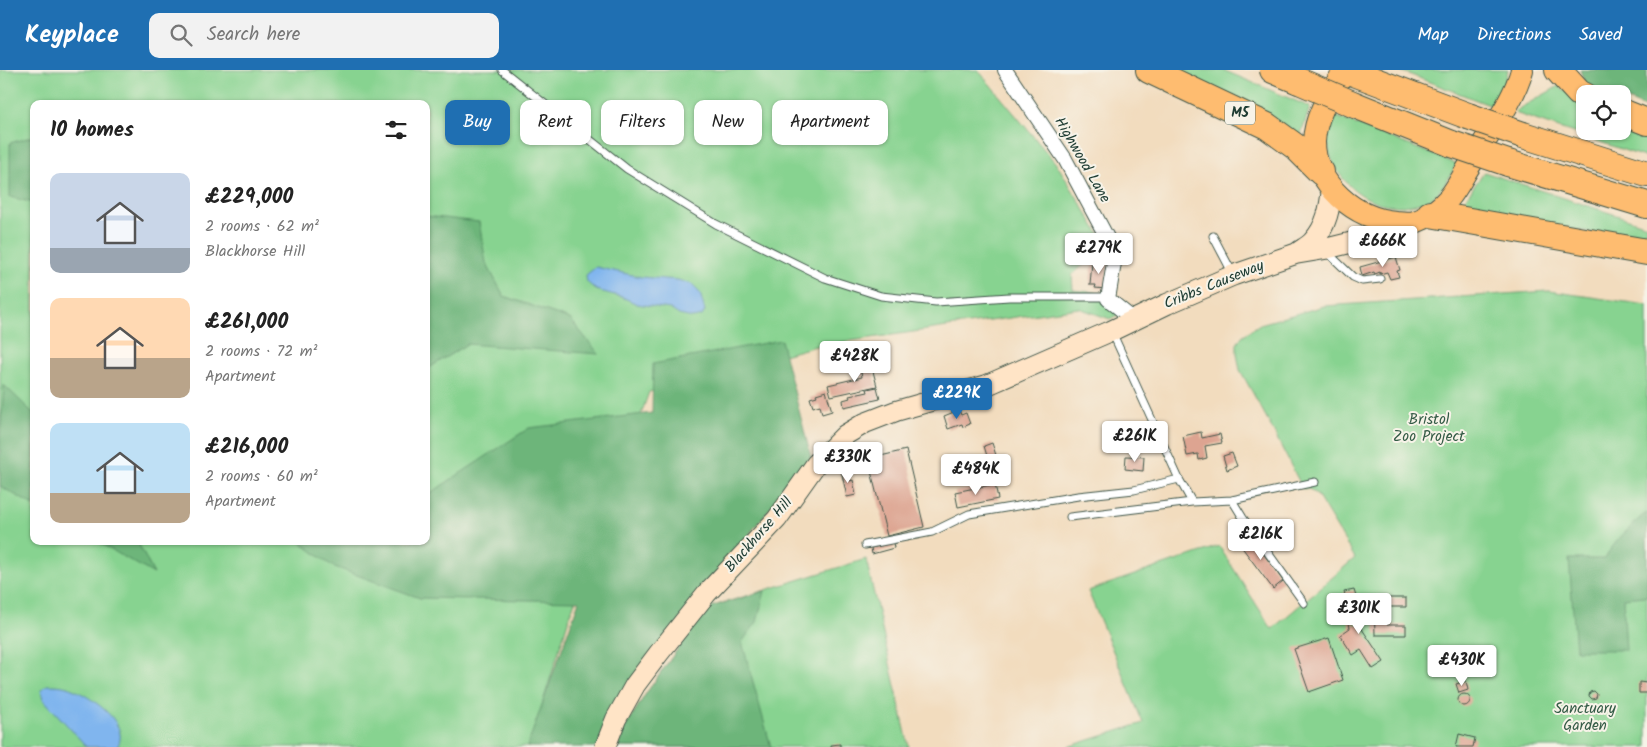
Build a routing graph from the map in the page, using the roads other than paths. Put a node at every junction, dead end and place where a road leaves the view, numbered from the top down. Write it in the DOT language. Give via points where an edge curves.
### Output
graph roads {
  1 [pos="502,70"];
  2 [pos="1005,70"];
  3 [pos="1149,70"];
  4 [pos="1274,70"];
  5 [pos="1522,70"];
  6 [pos="1558,70"];
  7 [pos="1353,73"];
  8 [pos="1576,90"];
  9 [pos="1631,116"];
  10 [pos="1647,122"];
  11 [pos="1647,174"];
  12 [pos="1326,180"];
  13 [pos="1647,205"];
  14 [pos="1422,219"];
  15 [pos="1213,236"];
  16 [pos="1325,250"];
  17 [pos="1647,252"];
  18 [pos="1295,254"];
  19 [pos="1234,275"];
  20 [pos="1380,279"];
  21 [pos="1108,299"];
  22 [pos="1134,320"];
  23 [pos="1112,331"];
  24 [pos="1179,479"];
  25 [pos="1315,482"];
  26 [pos="1232,500"];
  27 [pos="1192,502"];
  28 [pos="1070,517"];
  29 [pos="865,545"];
  30 [pos="1304,603"];
  31 [pos="605,747"];
  1 -- 21 [label="lane" via="627,169 716,224 825,278 881,296 936,302 1010,297"];
  2 -- 21 [label="street, Highwood Lane" via="1065,158 1110,242 1114,263"];
  3 -- 12 [label="highway, M5" via="1267,126 1296,147"];
  4 -- 13 [label="highway, bridge" via="1452,144"];
  5 -- 14 [label="main road" via="1511,98 1449,198"];
  6 -- 8 [label="highway"];
  7 -- 11 [label="highway, bridge" via="1523,135"];
  7 -- 12 [label="main road" via="1321,110 1316,126 1315,153"];
  9 -- 10 [label="highway"];
  12 -- 14 [label="main road" via="1345,202 1363,214 1386,222"];
  12 -- 18 [label="main road, Cribbs Causeway" via="1330,205 1326,221 1313,241"];
  14 -- 16 [label="main road, Cribbs Causeway" via="1378,236"];
  14 -- 17 [label="highway"];
  15 -- 19 [label="lane"];
  16 -- 18 [label="main road, Cribbs Causeway"];
  16 -- 20 [label="lane" via="1353,277 1362,281"];
  18 -- 19 [label="main road, Cribbs Causeway"];
  19 -- 22 [label="main road, Cribbs Causeway"];
  21 -- 22 [label="street"];
  22 -- 23 [label="main road, Blackhorse Hill"];
  23 -- 24 [label="lane"];
  23 -- 31 [label="main road, Blackhorse Hill" via="987,385 896,411 846,435 816,464 777,519 706,594 659,653 635,685"];
  24 -- 27 [label="lane"];
  24 -- 29 [label="lane" via="1134,490 969,514 932,532"];
  25 -- 26 [label="lane"];
  26 -- 27 [label="lane"];
  26 -- 30 [label="lane"];
  27 -- 28 [label="lane"];
}
